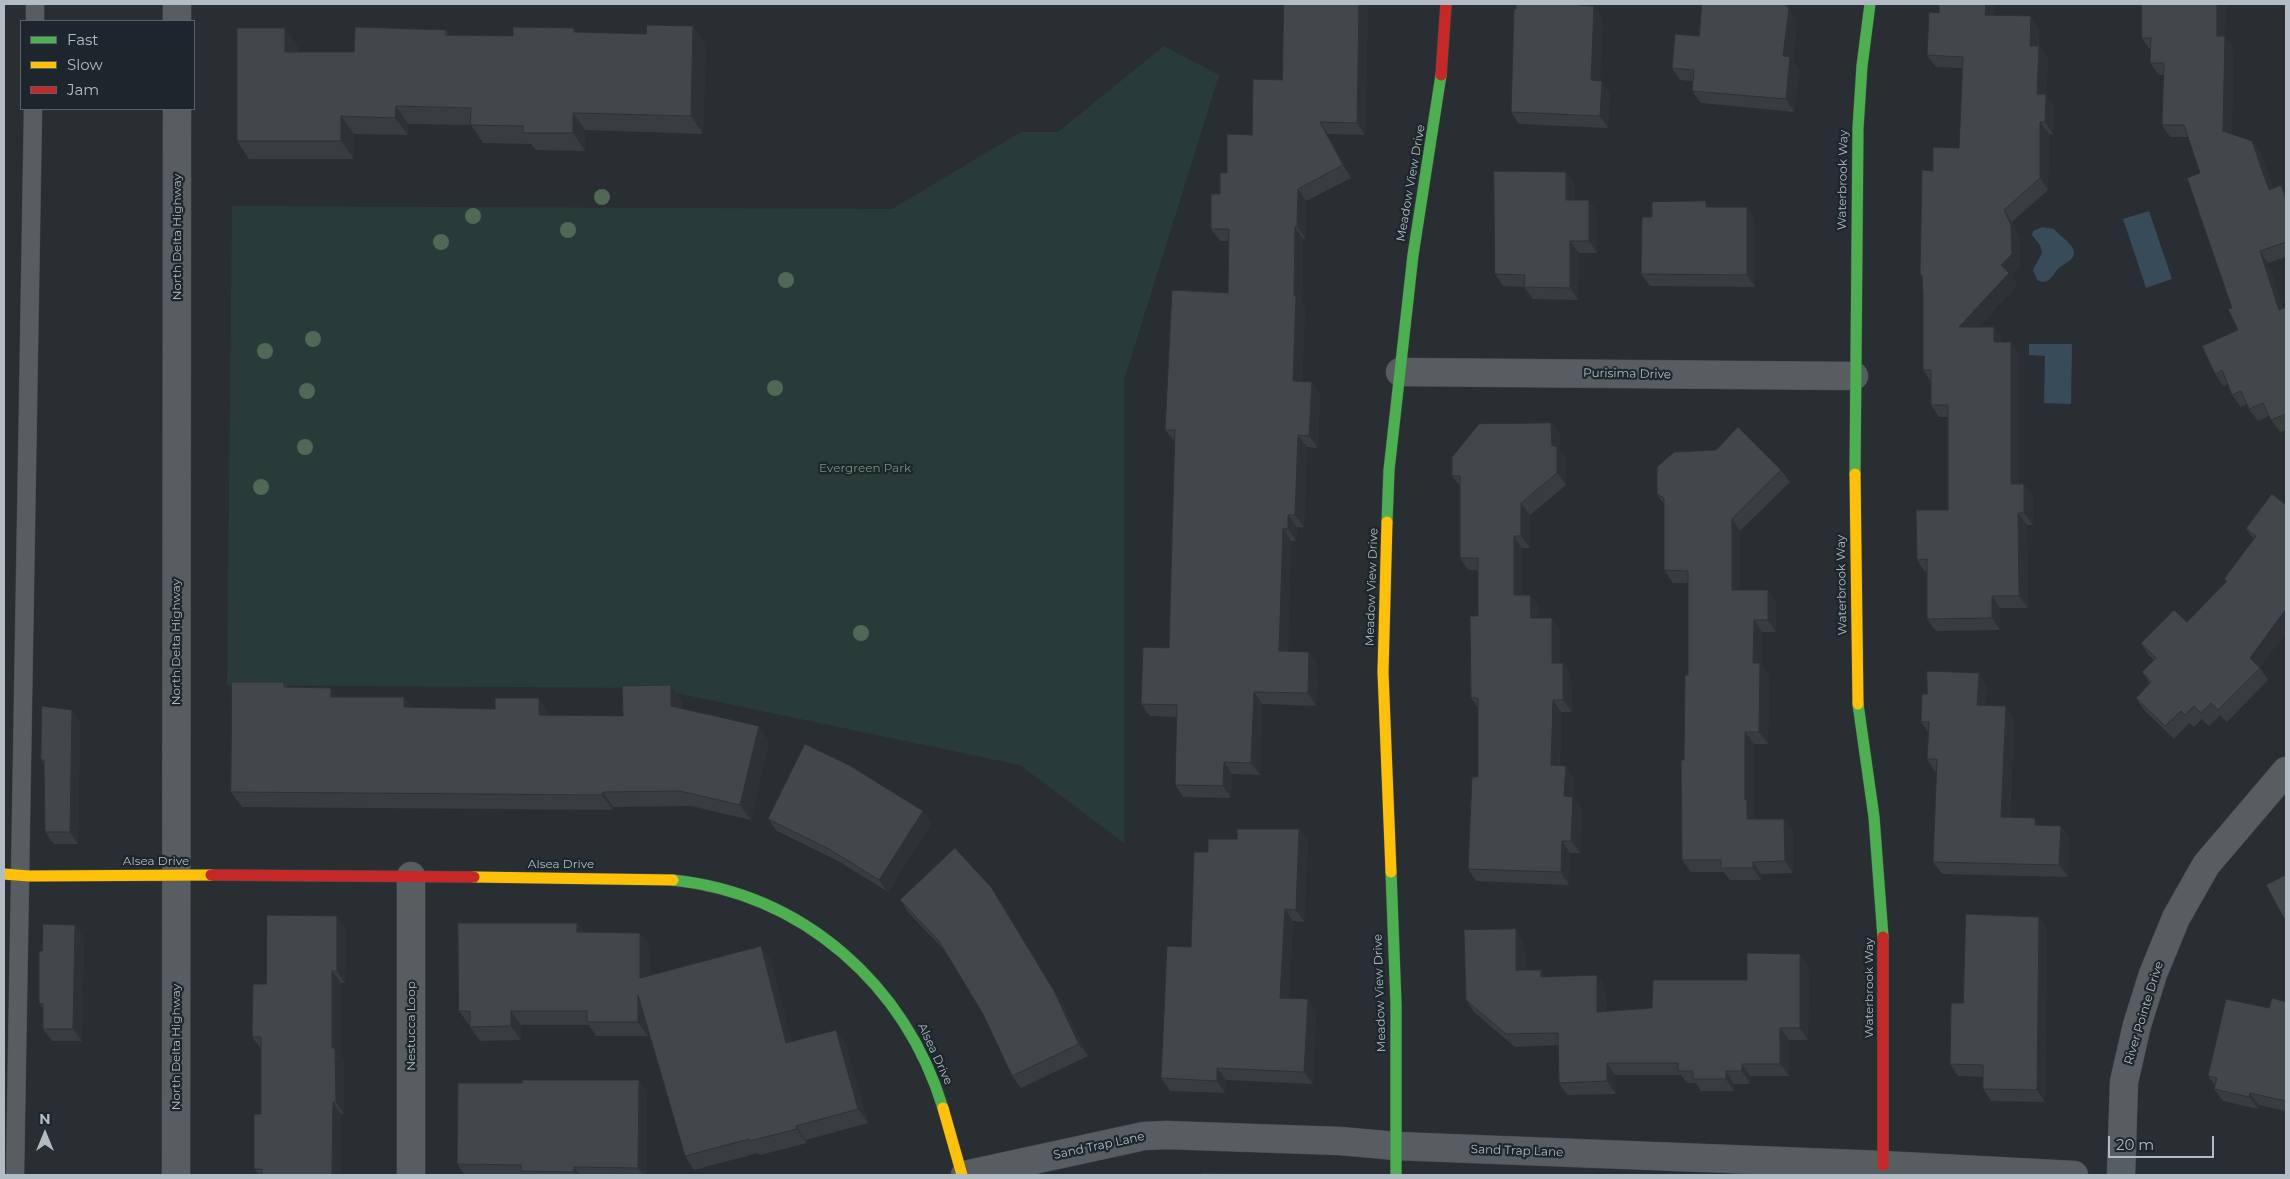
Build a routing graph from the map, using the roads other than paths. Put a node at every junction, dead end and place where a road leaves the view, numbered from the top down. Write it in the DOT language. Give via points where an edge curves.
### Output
graph roads {
  1 [pos="35,4"];
  2 [pos="177,4"];
  3 [pos="1446,4"];
  4 [pos="1870,4"];
  5 [pos="35,20"];
  6 [pos="177,20"];
  7 [pos="33,110"];
  8 [pos="177,110"];
  9 [pos="1400,372"];
  10 [pos="1854,376"];
  11 [pos="2286,771"];
  12 [pos="176,874"];
  13 [pos="12,875"];
  14 [pos="411,876"];
  15 [pos="1396,1146"];
  16 [pos="1882,1165"];
  17 [pos="16,1175"];
  18 [pos="176,1175"];
  19 [pos="411,1175"];
  20 [pos="964,1175"];
  21 [pos="1396,1175"];
  22 [pos="2074,1175"];
  23 [pos="2121,1175"];
  1 -- 5 [label="lane"];
  2 -- 6 [label="street"];
  3 -- 9 [label="street, Meadow View Drive" via="1438,103 1412,255"];
  4 -- 10 [label="street, Waterbrook Way" via="1862,49 1858,135"];
  7 -- 13 [label="lane"];
  8 -- 12 [label="street, North Delta Highway"];
  9 -- 10 [label="street, Purisima Drive"];
  9 -- 15 [label="street, Meadow View Drive" via="1389,470 1383,672 1396,1004"];
  10 -- 16 [label="street, Waterbrook Way" via="1858,706 1874,817 1883,916"];
  11 -- 23 [label="street, River Pointe Drive" via="2206,865 2176,918 2153,974 2124,1082"];
  12 -- 13 [label="street, Alsea Drive"];
  12 -- 14 [label="street, Alsea Drive"];
  12 -- 18 [label="street, North Delta Highway"];
  13 -- 17 [label="lane"];
  14 -- 19 [label="street, Nestucca Loop"];
  14 -- 20 [label="street, Alsea Drive" via="658,878 702,884 738,894 803,923 857,963 903,1018 938,1091"];
  15 -- 16 [label="street, Sand Trap Lane"];
  15 -- 20 [label="street, Sand Trap Lane" via="1340,1141 1144,1136"];
  15 -- 21 [label="street, Meadow View Drive"];
  16 -- 22 [label="street, Sand Trap Lane"];
}
